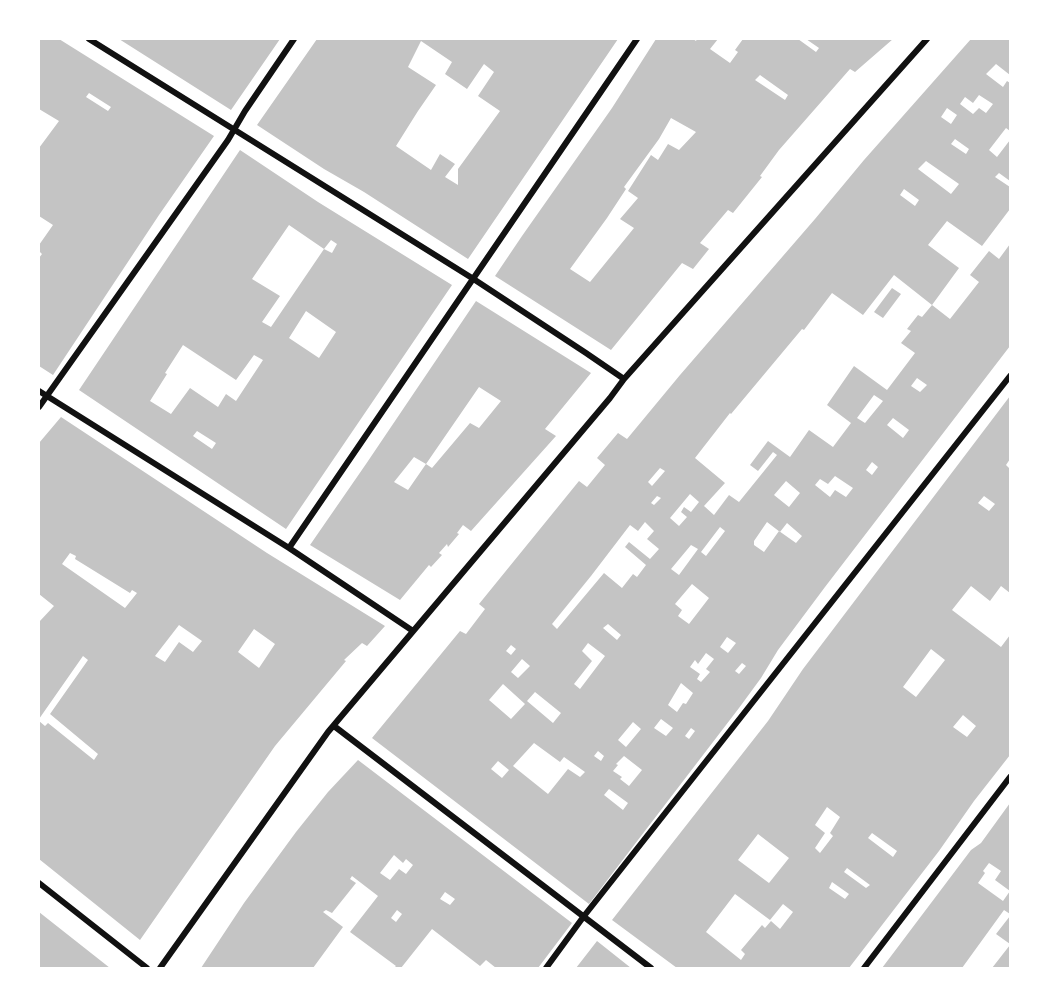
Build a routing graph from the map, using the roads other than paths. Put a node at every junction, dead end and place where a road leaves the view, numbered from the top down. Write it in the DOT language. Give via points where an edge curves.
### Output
graph roads {
  1 [pos="89,39"];
  2 [pos="294,39"];
  3 [pos="637,39"];
  4 [pos="927,39"];
  5 [pos="234,130"];
  6 [pos="472,278"];
  7 [pos="1010,376"];
  8 [pos="624,379"];
  9 [pos="39,391"];
  10 [pos="48,397"];
  11 [pos="39,408"];
  12 [pos="289,548"];
  13 [pos="413,631"];
  14 [pos="334,726"];
  15 [pos="1010,777"];
  16 [pos="39,883"];
  17 [pos="584,916"];
  18 [pos="147,968"];
  19 [pos="160,968"];
  20 [pos="546,968"];
  21 [pos="651,968"];
  22 [pos="864,968"];
  1 -- 5 [label="street"];
  2 -- 5 [label="street"];
  3 -- 6 [label="street"];
  4 -- 8 [label="street"];
  5 -- 6 [label="street"];
  5 -- 10 [label="street"];
  6 -- 8 [label="street"];
  6 -- 12 [label="street"];
  7 -- 17 [label="street"];
  8 -- 13 [label="street"];
  9 -- 10 [label="street"];
  10 -- 11 [label="street"];
  10 -- 12 [label="street"];
  12 -- 13 [label="street"];
  13 -- 14 [label="street"];
  14 -- 17 [label="street"];
  14 -- 19 [label="street"];
  15 -- 22 [label="street"];
  16 -- 18 [label="street"];
  17 -- 20 [label="street"];
  17 -- 21 [label="street"];
}
